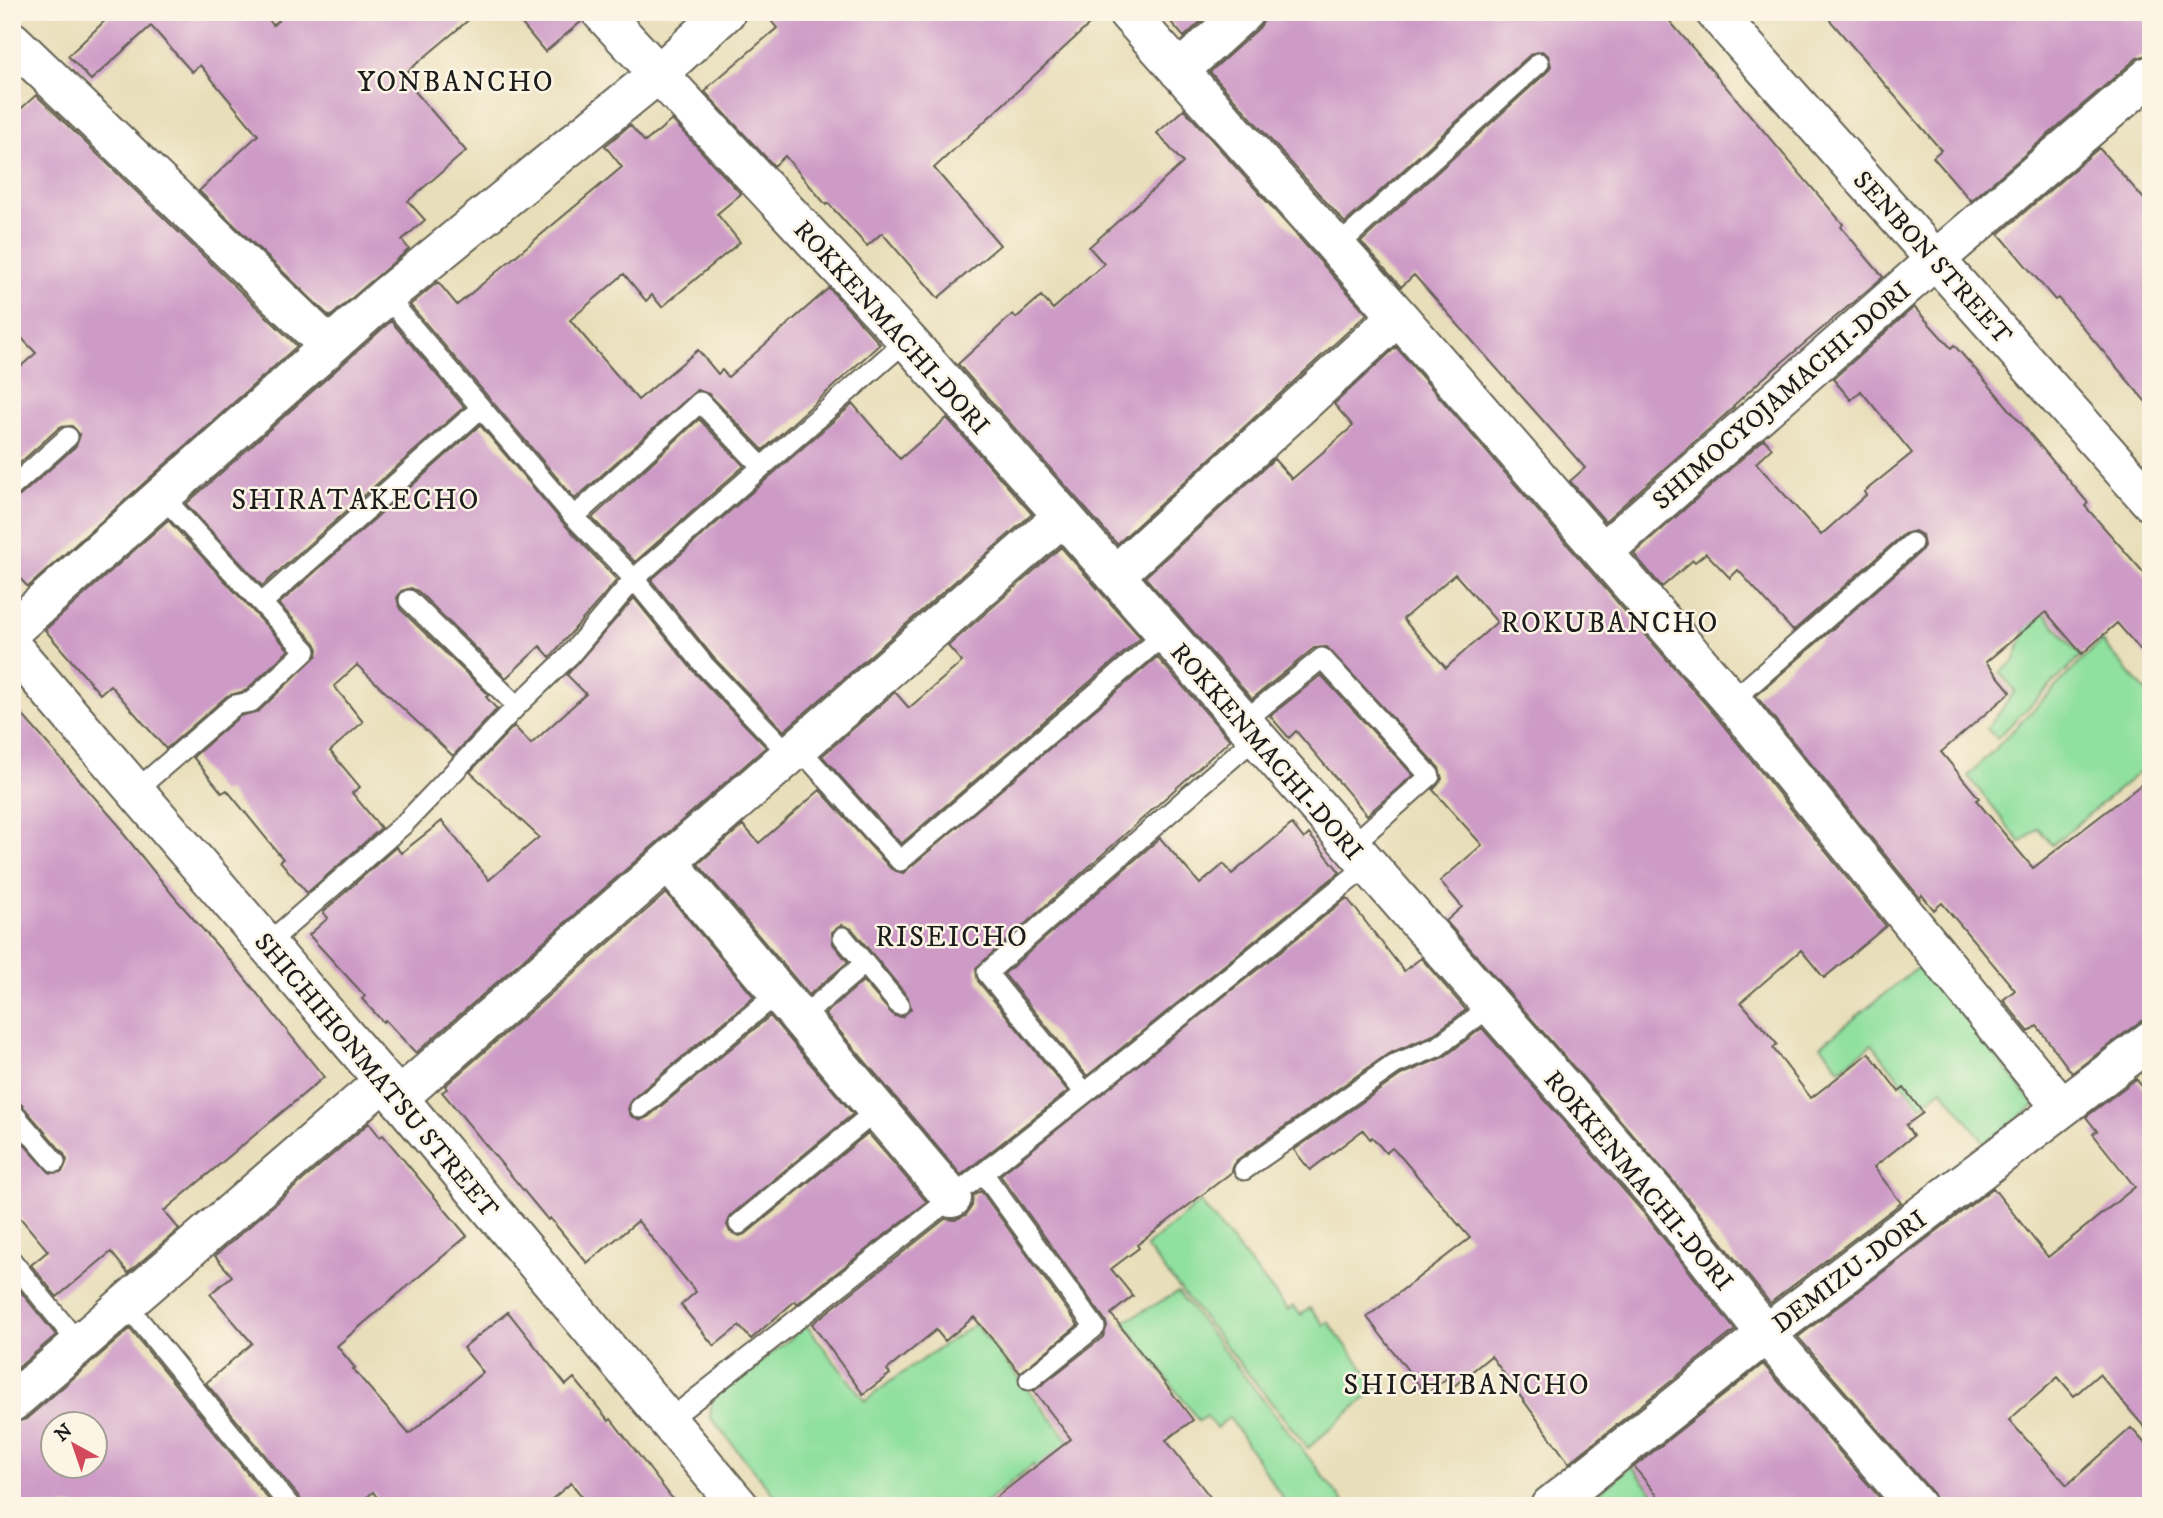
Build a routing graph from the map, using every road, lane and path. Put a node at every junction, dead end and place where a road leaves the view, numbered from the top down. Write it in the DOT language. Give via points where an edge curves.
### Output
graph roads {
  1 [pos="601,12"];
  2 [pos="726,12"];
  3 [pos="1127,12"];
  4 [pos="1244,12"];
  5 [pos="1715,12"];
  6 [pos="12,41"];
  7 [pos="1539,63"];
  8 [pos="1179,71"];
  9 [pos="658,74"];
  10 [pos="2151,75"];
  11 [pos="1337,247"];
  12 [pos="1935,260"];
  13 [pos="386,296"];
  14 [pos="1398,316"];
  15 [pos="907,340"];
  16 [pos="329,346"];
  17 [pos="481,408"];
  18 [pos="68,437"];
  19 [pos="762,467"];
  20 [pos="12,487"];
  21 [pos="162,496"];
  22 [pos="2151,502"];
  23 [pos="1063,516"];
  24 [pos="574,517"];
  25 [pos="1912,543"];
  26 [pos="1603,552"];
  27 [pos="1115,575"];
  28 [pos="634,579"];
  29 [pos="409,600"];
  30 [pos="262,603"];
  31 [pos="12,630"];
  32 [pos="1165,634"];
  33 [pos="12,647"];
  34 [pos="1732,701"];
  35 [pos="517,706"];
  36 [pos="1250,729"];
  37 [pos="795,752"];
  38 [pos="135,791"];
  39 [pos="1359,856"];
  40 [pos="668,862"];
  41 [pos="843,937"];
  42 [pos="267,944"];
  43 [pos="864,964"];
  44 [pos="899,1005"];
  45 [pos="789,1006"];
  46 [pos="1491,1006"];
  47 [pos="2151,1040"];
  48 [pos="391,1090"];
  49 [pos="1085,1093"];
  50 [pos="640,1108"];
  51 [pos="2062,1108"];
  52 [pos="877,1110"];
  53 [pos="12,1112"];
  54 [pos="55,1162"];
  55 [pos="1244,1170"];
  56 [pos="983,1173"];
  57 [pos="952,1198"];
  58 [pos="739,1224"];
  59 [pos="12,1261"];
  60 [pos="125,1304"];
  61 [pos="1766,1334"];
  62 [pos="79,1344"];
  63 [pos="1029,1380"];
  64 [pos="12,1402"];
  65 [pos="669,1420"];
  66 [pos="290,1506"];
  67 [pos="739,1506"];
  68 [pos="1550,1506"];
  69 [pos="1916,1506"];
  1 -- 9 [label="street, ROKKENMACHI-DORI"];
  2 -- 9 [label="street"];
  3 -- 8 [label="street"];
  4 -- 8 [label="street"];
  5 -- 12 [label="street, SENBON STREET"];
  6 -- 16 [label="street"];
  7 -- 11 [label="lane"];
  8 -- 11 [label="street"];
  9 -- 13 [label="street"];
  9 -- 15 [label="street, ROKKENMACHI-DORI"];
  10 -- 12 [label="street, SHIMOCYOJAMACHI-DORI"];
  11 -- 14 [label="street"];
  12 -- 22 [label="street, SENBON STREET"];
  12 -- 26 [label="street, SHIMOCYOJAMACHI-DORI"];
  13 -- 16 [label="street"];
  13 -- 17 [label="lane"];
  14 -- 26 [label="street"];
  14 -- 27 [label="street"];
  15 -- 19 [label="lane"];
  15 -- 23 [label="street, ROKKENMACHI-DORI"];
  16 -- 21 [label="street"];
  17 -- 24 [label="lane"];
  17 -- 30 [label="lane"];
  18 -- 20 [label="lane"];
  19 -- 24 [label="lane" via="699,402"];
  19 -- 28 [label="lane"];
  21 -- 30 [label="lane"];
  21 -- 31 [label="street"];
  23 -- 27 [label="street, ROKKENMACHI-DORI"];
  23 -- 37 [label="street"];
  24 -- 28 [label="lane"];
  25 -- 34 [label="lane"];
  26 -- 34 [label="street"];
  27 -- 32 [label="street, ROKKENMACHI-DORI"];
  28 -- 35 [label="lane" via="569,656"];
  28 -- 37 [label="lane" via="704,664"];
  29 -- 35 [label="lane"];
  30 -- 38 [label="lane" via="306,651 251,702 235,705"];
  32 -- 36 [label="street, ROKKENMACHI-DORI"];
  32 -- 37 [label="lane" via="900,861"];
  33 -- 38 [label="street, SHICHIHONMATSU STREET"];
  34 -- 51 [label="street"];
  35 -- 42 [label="lane" via="404,824"];
  36 -- 39 [label="street, ROKKENMACHI-DORI"];
  36 -- 39 [label="lane" via="1322,658 1430,776"];
  36 -- 49 [label="lane" via="987,973"];
  37 -- 40 [label="street"];
  38 -- 42 [label="street, SHICHIHONMATSU STREET"];
  39 -- 46 [label="street, ROKKENMACHI-DORI"];
  39 -- 49 [label="lane"];
  40 -- 45 [label="street"];
  40 -- 48 [label="street"];
  41 -- 43 [label="lane"];
  42 -- 48 [label="street, SHICHIHONMATSU STREET"];
  43 -- 44 [label="lane"];
  43 -- 45 [label="lane"];
  45 -- 50 [label="lane"];
  45 -- 52 [label="street"];
  46 -- 55 [label="lane" via="1437,1047 1395,1064"];
  46 -- 61 [label="street, ROKKENMACHI-DORI" via="1659,1197"];
  47 -- 51 [label="street, DEMIZU-DORI"];
  48 -- 60 [label="street"];
  48 -- 65 [label="street, SHICHIHONMATSU STREET"];
  49 -- 56 [label="lane"];
  51 -- 61 [label="street, DEMIZU-DORI"];
  52 -- 57 [label="street"];
  52 -- 58 [label="lane"];
  53 -- 54 [label="lane"];
  56 -- 57 [label="lane"];
  56 -- 63 [label="lane" via="1095,1327"];
  57 -- 65 [label="lane"];
  59 -- 62 [label="lane"];
  60 -- 62 [label="street"];
  60 -- 66 [label="lane"];
  61 -- 68 [label="street, DEMIZU-DORI"];
  61 -- 69 [label="street, ROKKENMACHI-DORI"];
  62 -- 64 [label="street"];
  65 -- 67 [label="street, SHICHIHONMATSU STREET"];
}
